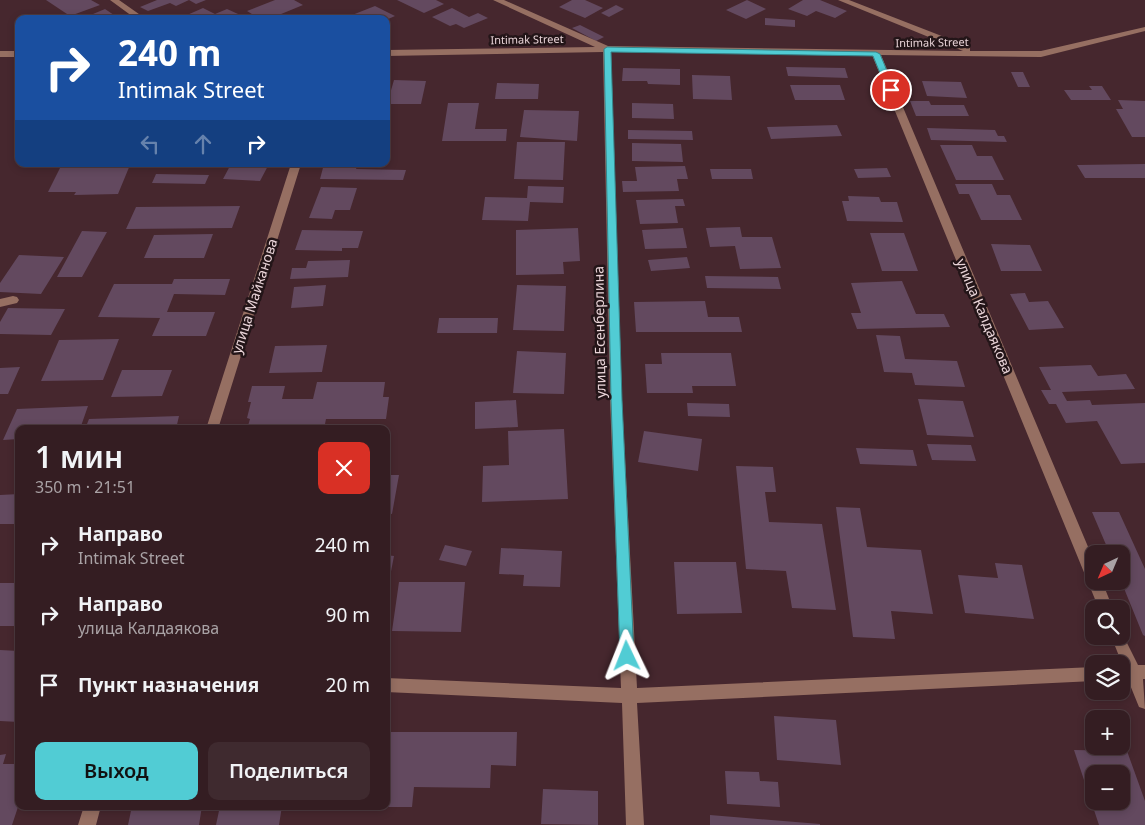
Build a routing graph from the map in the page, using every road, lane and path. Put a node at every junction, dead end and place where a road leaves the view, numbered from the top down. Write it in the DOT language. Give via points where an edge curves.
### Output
graph roads {
  1 [pos="114,0"];
  2 [pos="497,0"];
  3 [pos="842,0"];
  4 [pos="136,15"];
  5 [pos="1144,32"];
  6 [pos="607,49"];
  7 [pos="974,52"];
  8 [pos="390,53"];
  9 [pos="0,54"];
  10 [pos="15,54"];
  11 [pos="876,54"];
  12 [pos="295,167"];
  13 [pos="13,300"];
  14 [pos="0,303"];
  15 [pos="213,425"];
  16 [pos="1085,558"];
  17 [pos="1122,645"];
  18 [pos="1133,672"];
  19 [pos="1085,674"];
  20 [pos="390,685"];
  21 [pos="628,696"];
  22 [pos="1145,702"];
  23 [pos="92,810"];
  24 [pos="87,825"];
  25 [pos="636,825"];
  1 -- 4 [label="street"];
  2 -- 6 [label="street"];
  3 -- 7 [label="street"];
  5 -- 7 [label="street, Intimak Street" via="1041,54"];
  6 -- 8 [label="street, Intimak Street"];
  6 -- 11 [label="street, Intimak Street"];
  6 -- 21 [label="street, улица Есенберлина"];
  7 -- 11 [label="street, Intimak Street"];
  9 -- 10 [label="street"];
  11 -- 16 [label="street, улица Калдаякова"];
  12 -- 15 [label="street, улица Майканова"];
  13 -- 14 [label="street"];
  17 -- 18 [label="street"];
  18 -- 22 [label="street"];
  19 -- 21 [label="street"];
  20 -- 21 [label="street"];
  21 -- 25 [label="street, улица Есенберлина"];
  23 -- 24 [label="street"];
}
